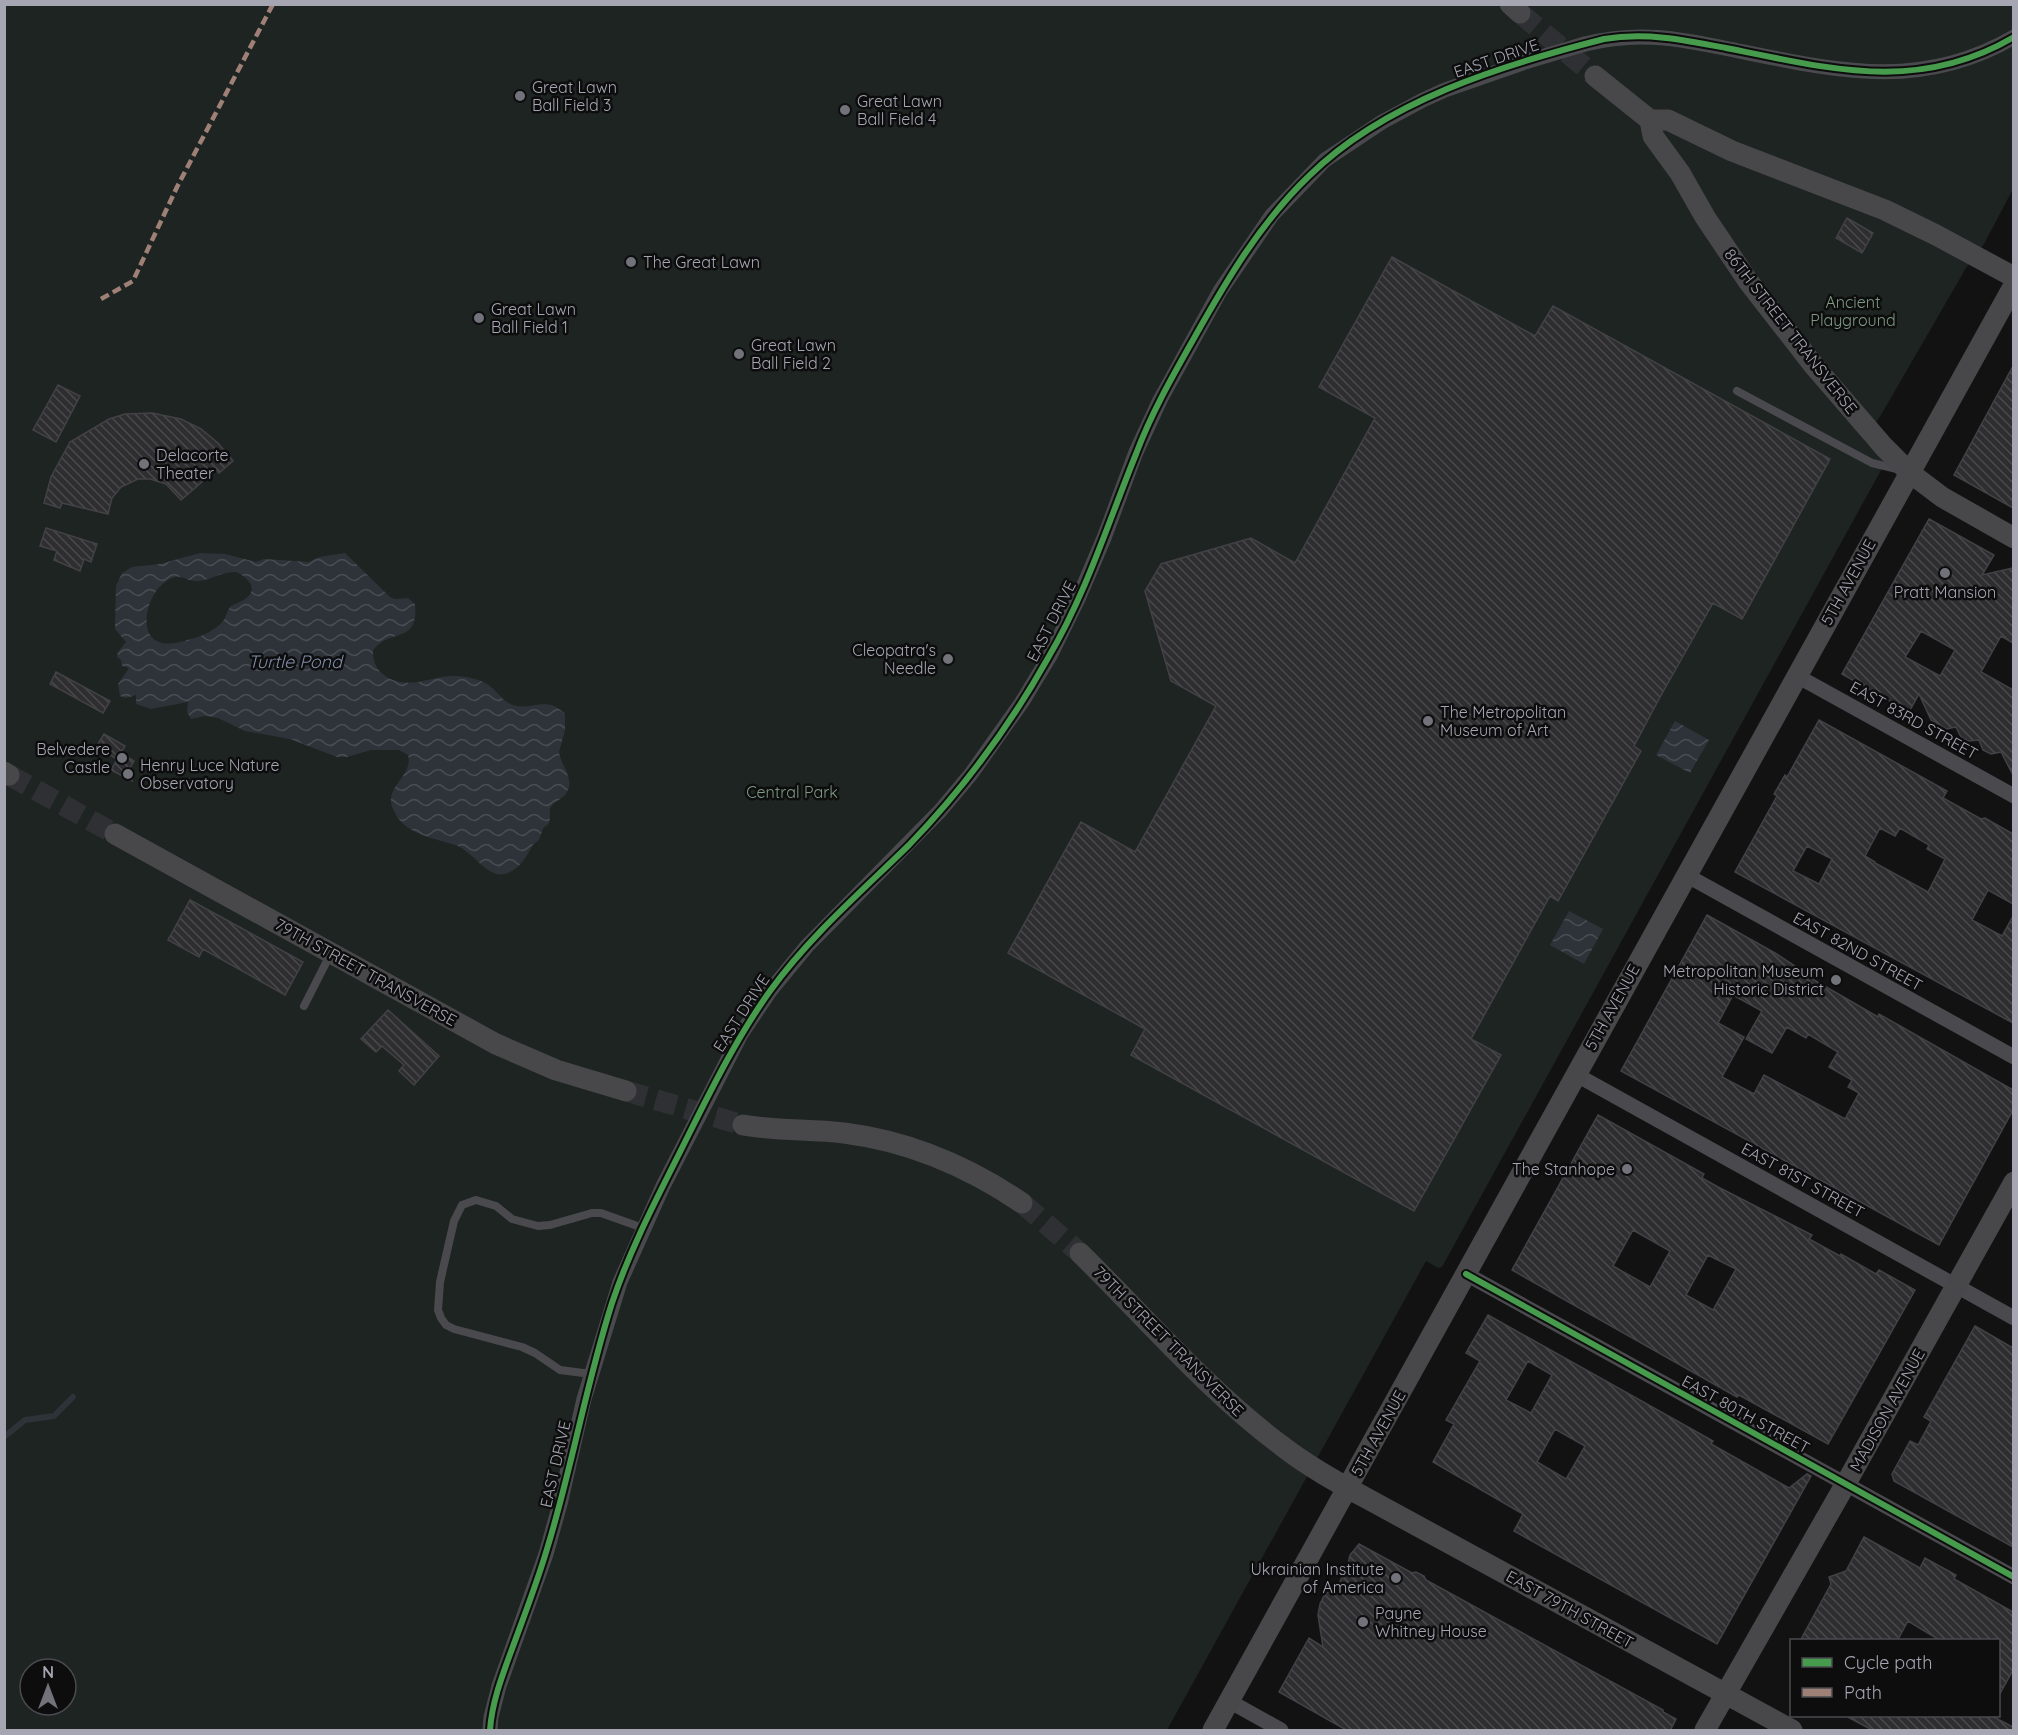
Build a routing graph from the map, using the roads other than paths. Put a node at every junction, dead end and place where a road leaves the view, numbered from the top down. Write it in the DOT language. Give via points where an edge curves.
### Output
graph roads {
  1 [pos="2013,37"];
  2 [pos="1595,76"];
  3 [pos="1650,120"];
  4 [pos="2013,277"];
  5 [pos="2013,285"];
  6 [pos="1737,391"];
  7 [pos="1909,472"];
  8 [pos="2013,538"];
  9 [pos="1797,676"];
  10 [pos="2013,796"];
  11 [pos="114,834"];
  12 [pos="1686,875"];
  13 [pos="331,953"];
  14 [pos="304,1006"];
  15 [pos="2013,1057"];
  16 [pos="1575,1074"];
  17 [pos="626,1091"];
  18 [pos="743,1125"];
  19 [pos="2013,1182"];
  20 [pos="1022,1203"];
  21 [pos="643,1228"];
  22 [pos="1080,1253"];
  23 [pos="1466,1274"];
  24 [pos="1956,1286"];
  25 [pos="2013,1318"];
  26 [pos="591,1374"];
  27 [pos="1845,1485"];
  28 [pos="1347,1488"];
  29 [pos="2013,1577"];
  30 [pos="1725,1694"];
  31 [pos="1229,1701"];
  32 [pos="490,1731"];
  33 [pos="1213,1731"];
  34 [pos="1281,1731"];
  35 [pos="1705,1731"];
  36 [pos="1792,1731"];
  1 -- 21 [label="street, EAST DRIVE, bridge" via="1947,66 1885,73 1814,65 1666,37 1623,36 1528,61 1446,90 1382,122 1325,160 1272,215 1220,291 1160,400 1078,600 1022,702 940,811 826,925 770,991 728,1057"];
  2 -- 3 [label="main road, 86TH STREET TRANSVERSE"];
  3 -- 4 [label="main road, 86TH STREET TRANSVERSE" via="1668,120 1732,151 1875,206"];
  3 -- 7 [label="main road, 86TH STREET TRANSVERSE" via="1653,136 1748,281 1815,367"];
  5 -- 7 [label="main road, 5TH AVENUE"];
  6 -- 7 [label="lane" via="1872,463"];
  7 -- 8 [label="main road, 86TH STREET TRANSVERSE" via="1957,507"];
  7 -- 9 [label="main road, 5TH AVENUE"];
  9 -- 10 [label="street, EAST 83RD STREET"];
  9 -- 12 [label="main road, 5TH AVENUE"];
  11 -- 13 [label="main road, 79TH STREET TRANSVERSE"];
  12 -- 15 [label="street, EAST 82ND STREET"];
  12 -- 16 [label="main road, 5TH AVENUE"];
  13 -- 14 [label="lane"];
  13 -- 17 [label="main road, 79TH STREET TRANSVERSE" via="515,1053"];
  16 -- 23 [label="main road, 5TH AVENUE"];
  16 -- 24 [label="street, EAST 81ST STREET"];
  18 -- 20 [label="main road" via="846,1134 888,1142 966,1170"];
  19 -- 24 [label="main road, MADISON AVENUE"];
  21 -- 26 [label="street, EAST DRIVE" via="620,1282"];
  21 -- 26 [label="lane" via="601,1213 538,1226 512,1219 496,1206 476,1200 462,1205 453,1221 438,1310 446,1325 522,1347 560,1370"];
  22 -- 28 [label="main road, 79TH STREET TRANSVERSE" via="1221,1395 1282,1447"];
  23 -- 27 [label="street, EAST 80TH STREET"];
  23 -- 28 [label="main road, 5TH AVENUE"];
  24 -- 25 [label="street, EAST 81ST STREET"];
  24 -- 27 [label="main road, MADISON AVENUE"];
  26 -- 32 [label="street, EAST DRIVE" via="553,1530 499,1686"];
  27 -- 29 [label="street, EAST 80TH STREET"];
  27 -- 30 [label="main road, MADISON AVENUE"];
  28 -- 30 [label="main road, EAST 79TH STREET"];
  28 -- 31 [label="main road, 5TH AVENUE"];
  30 -- 35 [label="main road, MADISON AVENUE"];
  30 -- 36 [label="main road, EAST 79TH STREET"];
  31 -- 33 [label="main road, 5TH AVENUE"];
  31 -- 34 [label="street"];
}
